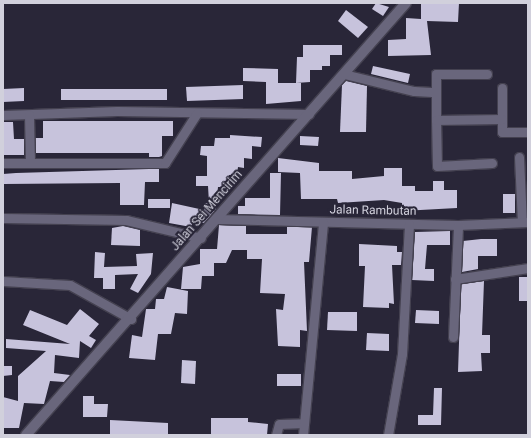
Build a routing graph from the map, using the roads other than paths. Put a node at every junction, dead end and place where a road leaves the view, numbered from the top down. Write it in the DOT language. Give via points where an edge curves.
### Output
graph roads {
  1 [pos="406,3"];
  2 [pos="344,74"];
  3 [pos="487,74"];
  4 [pos="502,88"];
  5 [pos="436,92"];
  6 [pos="197,114"];
  7 [pos="309,114"];
  8 [pos="3,115"];
  9 [pos="29,115"];
  10 [pos="502,119"];
  11 [pos="436,120"];
  12 [pos="528,132"];
  13 [pos="519,157"];
  14 [pos="30,162"];
  15 [pos="3,163"];
  16 [pos="492,163"];
  17 [pos="3,218"];
  18 [pos="217,219"];
  19 [pos="323,222"];
  20 [pos="525,222"];
  21 [pos="409,224"];
  22 [pos="458,225"];
  23 [pos="201,238"];
  24 [pos="528,268"];
  25 [pos="455,278"];
  26 [pos="3,281"];
  27 [pos="131,319"];
  28 [pos="453,337"];
  29 [pos="304,423"];
  30 [pos="26,435"];
  31 [pos="276,435"];
  32 [pos="303,435"];
  33 [pos="388,435"];
  1 -- 2 [label="street, Jalan Sei Mencirim"];
  2 -- 5 [label="street" via="414,90"];
  2 -- 7 [label="street, Jalan Sei Mencirim"];
  3 -- 5 [label="street" via="436,74"];
  4 -- 10 [label="street"];
  5 -- 11 [label="street"];
  6 -- 7 [label="street"];
  6 -- 9 [label="street" via="117,111"];
  6 -- 14 [label="street" via="165,163"];
  7 -- 18 [label="street, Jalan Sei Mencirim"];
  8 -- 9 [label="street"];
  9 -- 14 [label="street"];
  10 -- 11 [label="street"];
  10 -- 12 [label="street" via="502,132"];
  11 -- 16 [label="street" via="437,166"];
  13 -- 20 [label="street"];
  14 -- 15 [label="street"];
  17 -- 23 [label="street" via="126,220"];
  18 -- 19 [label="street, Jalan Rambutan"];
  18 -- 23 [label="street, Jalan Sei Mencirim"];
  19 -- 21 [label="street, Jalan Rambutan"];
  19 -- 29 [label="street"];
  20 -- 22 [label="street, Jalan Rambutan"];
  21 -- 22 [label="street, Jalan Rambutan"];
  21 -- 33 [label="street" via="402,354"];
  22 -- 25 [label="street"];
  23 -- 27 [label="street, Jalan Sei Mencirim"];
  24 -- 25 [label="street"];
  25 -- 28 [label="street"];
  26 -- 27 [label="street" via="70,285"];
  27 -- 30 [label="street, Jalan Sei Mencirim"];
  29 -- 31 [label="street" via="279,424"];
  29 -- 32 [label="street"];
}
